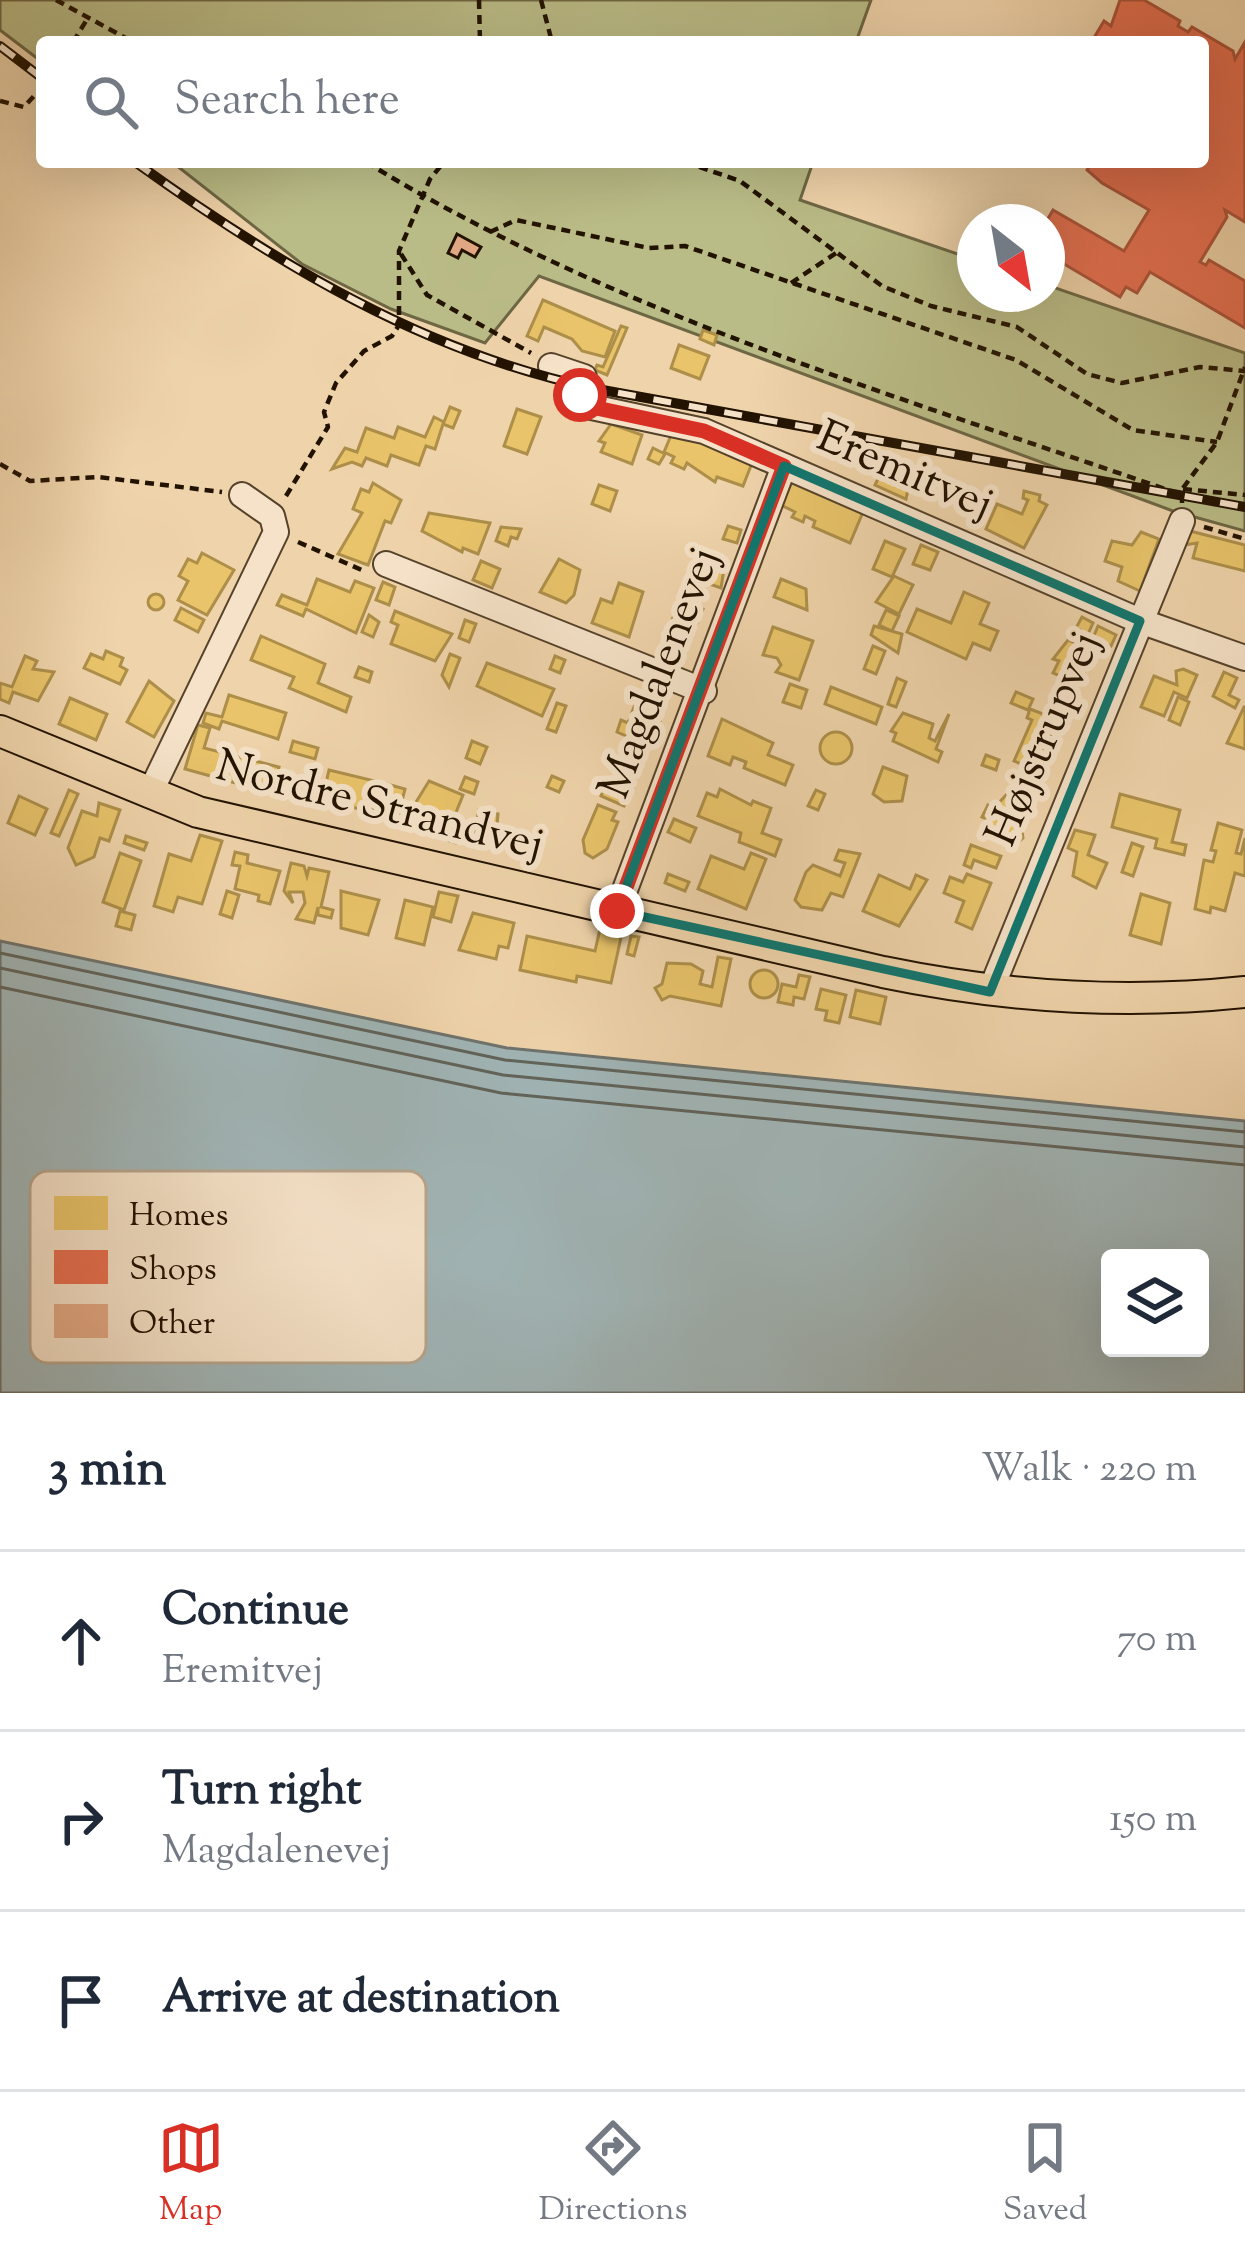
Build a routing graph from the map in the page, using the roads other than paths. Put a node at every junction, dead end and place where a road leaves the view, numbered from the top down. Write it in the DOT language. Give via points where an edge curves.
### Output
graph roads {
  1 [pos="551,366"];
  2 [pos="784,466"];
  3 [pos="242,495"];
  4 [pos="1182,521"];
  5 [pos="386,564"];
  6 [pos="1140,621"];
  7 [pos="1245,658"];
  8 [pos="704,691"];
  9 [pos="0,730"];
  10 [pos="149,795"];
  11 [pos="617,911"];
  12 [pos="990,992"];
  13 [pos="1245,992"];
  1 -- 2 [label="street, Eremitvej" via="584,377 587,406 704,431"];
  2 -- 6 [label="street, Eremitvej"];
  2 -- 8 [label="street, Magdalenevej"];
  3 -- 10 [label="street" via="274,524"];
  4 -- 6 [label="street, Højstrupvej"];
  5 -- 8 [label="street"];
  6 -- 7 [label="street, Eremitvej"];
  6 -- 12 [label="street, Højstrupvej"];
  8 -- 11 [label="street, Magdalenevej"];
  9 -- 10 [label="main road, Nordre Strandvej"];
  10 -- 11 [label="main road, Nordre Strandvej"];
  11 -- 12 [label="main road, Nordre Strandvej"];
  12 -- 13 [label="main road, Nordre Strandvej" via="1131,1000"];
}
